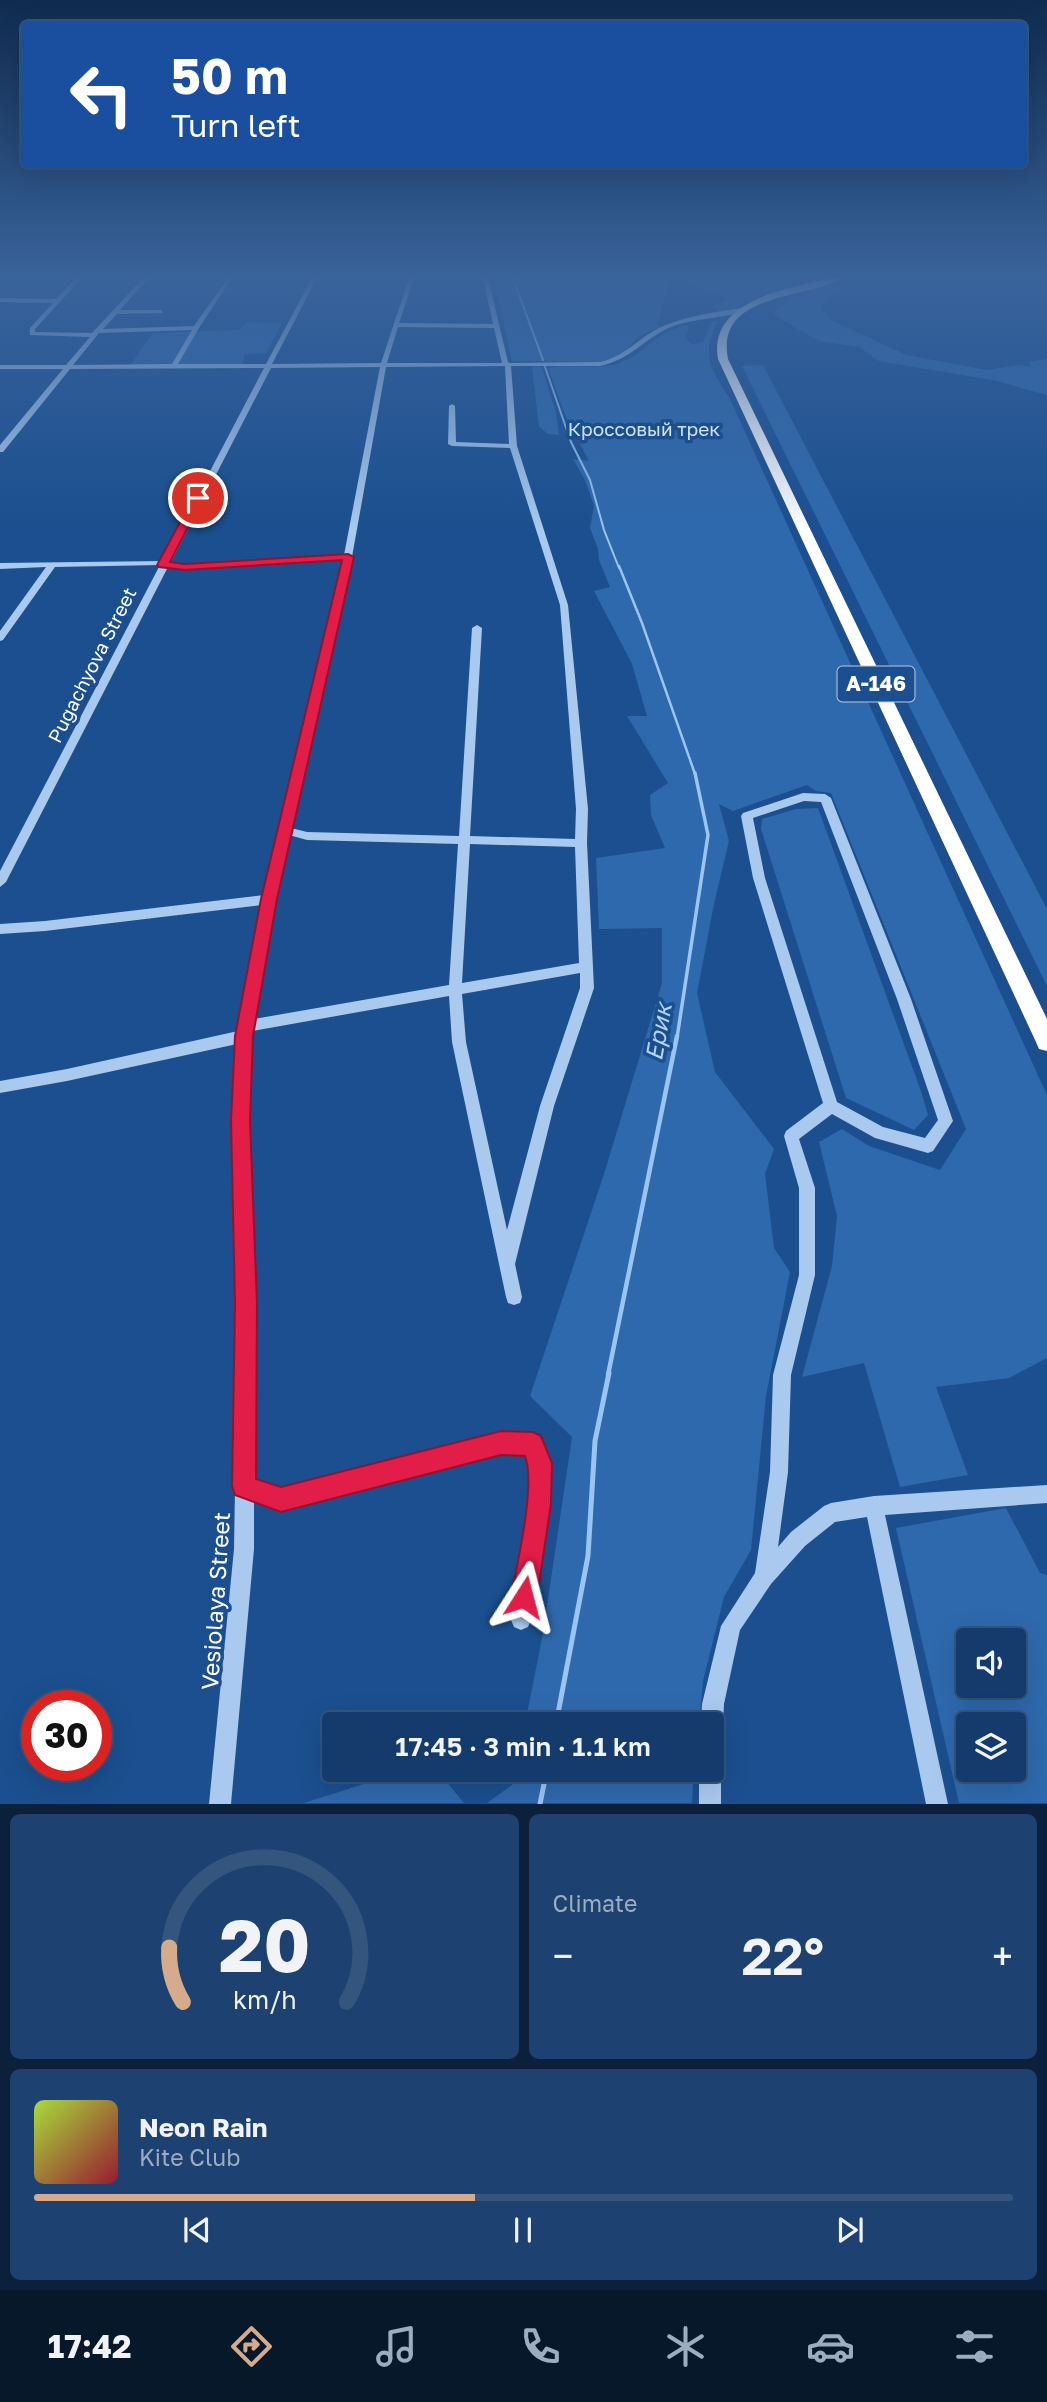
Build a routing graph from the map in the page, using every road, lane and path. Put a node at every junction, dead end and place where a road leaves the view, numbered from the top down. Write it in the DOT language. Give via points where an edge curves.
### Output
graph roads {
  1 [pos="72,362"];
  2 [pos="176,362"];
  3 [pos="271,362"];
  4 [pos="602,362"];
  5 [pos="726,362"];
  6 [pos="384,363"];
  7 [pos="507,364"];
  8 [pos="270,365"];
  9 [pos="69,366"];
  10 [pos="174,366"];
  11 [pos="0,367"];
  12 [pos="452,406"];
  13 [pos="513,446"];
  14 [pos="0,450"];
  15 [pos="348,557"];
  16 [pos="53,564"];
  17 [pos="163,565"];
  18 [pos="0,566"];
  19 [pos="477,628"];
  20 [pos="0,638"];
  21 [pos="285,830"];
  22 [pos="465,839"];
  23 [pos="581,843"];
  24 [pos="0,882"];
  25 [pos="269,899"];
  26 [pos="0,929"];
  27 [pos="586,967"];
  28 [pos="455,991"];
  29 [pos="245,1031"];
  30 [pos="1047,1042"];
  31 [pos="0,1087"];
  32 [pos="831,1106"];
  33 [pos="507,1263"];
  34 [pos="514,1297"];
  35 [pos="244,1486"];
  36 [pos="1047,1494"];
  37 [pos="874,1506"];
  38 [pos="764,1577"];
  39 [pos="521,1620"];
  40 [pos="713,1712"];
  41 [pos="710,1782"];
  42 [pos="220,1804"];
  43 [pos="710,1804"];
  44 [pos="937,1804"];
  1 -- 9 [label="street"];
  2 -- 10 [label="street"];
  3 -- 8 [label="street, Pugachyova Street"];
  4 -- 7 [label="street"];
  5 -- 30 [label="highway, А-146"];
  6 -- 7 [label="street"];
  6 -- 8 [label="street"];
  6 -- 15 [label="street, Vesiolaya Street"];
  7 -- 13 [label="street"];
  8 -- 10 [label="street"];
  8 -- 17 [label="street, Pugachyova Street"];
  9 -- 10 [label="street"];
  9 -- 11 [label="street"];
  9 -- 14 [label="street"];
  12 -- 13 [label="street" via="452,444"];
  13 -- 23 [label="street" via="564,605 580,772"];
  15 -- 17 [label="street"];
  15 -- 21 [label="street, Vesiolaya Street"];
  16 -- 17 [label="street"];
  16 -- 18 [label="street"];
  16 -- 20 [label="street"];
  17 -- 24 [label="street, Pugachyova Street"];
  19 -- 22 [label="street"];
  21 -- 22 [label="street" via="307,836"];
  21 -- 25 [label="street, Vesiolaya Street"];
  22 -- 23 [label="street"];
  22 -- 28 [label="street"];
  23 -- 27 [label="street"];
  25 -- 26 [label="street"];
  25 -- 29 [label="street, Vesiolaya Street"];
  27 -- 28 [label="street"];
  27 -- 33 [label="street" via="587,988 547,1106"];
  28 -- 29 [label="street"];
  28 -- 33 [label="street" via="459,1042"];
  29 -- 31 [label="street"];
  29 -- 35 [label="street, Vesiolaya Street" via="240,1121 246,1303"];
  32 -- 32 [label="street" via="880,1133 928,1146 946,1121 825,797 803,797 747,816 759,878"];
  32 -- 38 [label="street" via="791,1136 807,1188 807,1275 782,1374 779,1472"];
  33 -- 34 [label="street"];
  35 -- 39 [label="street" via="281,1500 501,1443 533,1444 540,1463 539,1504"];
  35 -- 42 [label="street, Vesiolaya Street" via="244,1549"];
  36 -- 37 [label="street"];
  37 -- 38 [label="street" via="831,1513 797,1539"];
  37 -- 44 [label="street"];
  38 -- 40 [label="street" via="731,1626"];
  41 -- 43 [label="street"];
}
